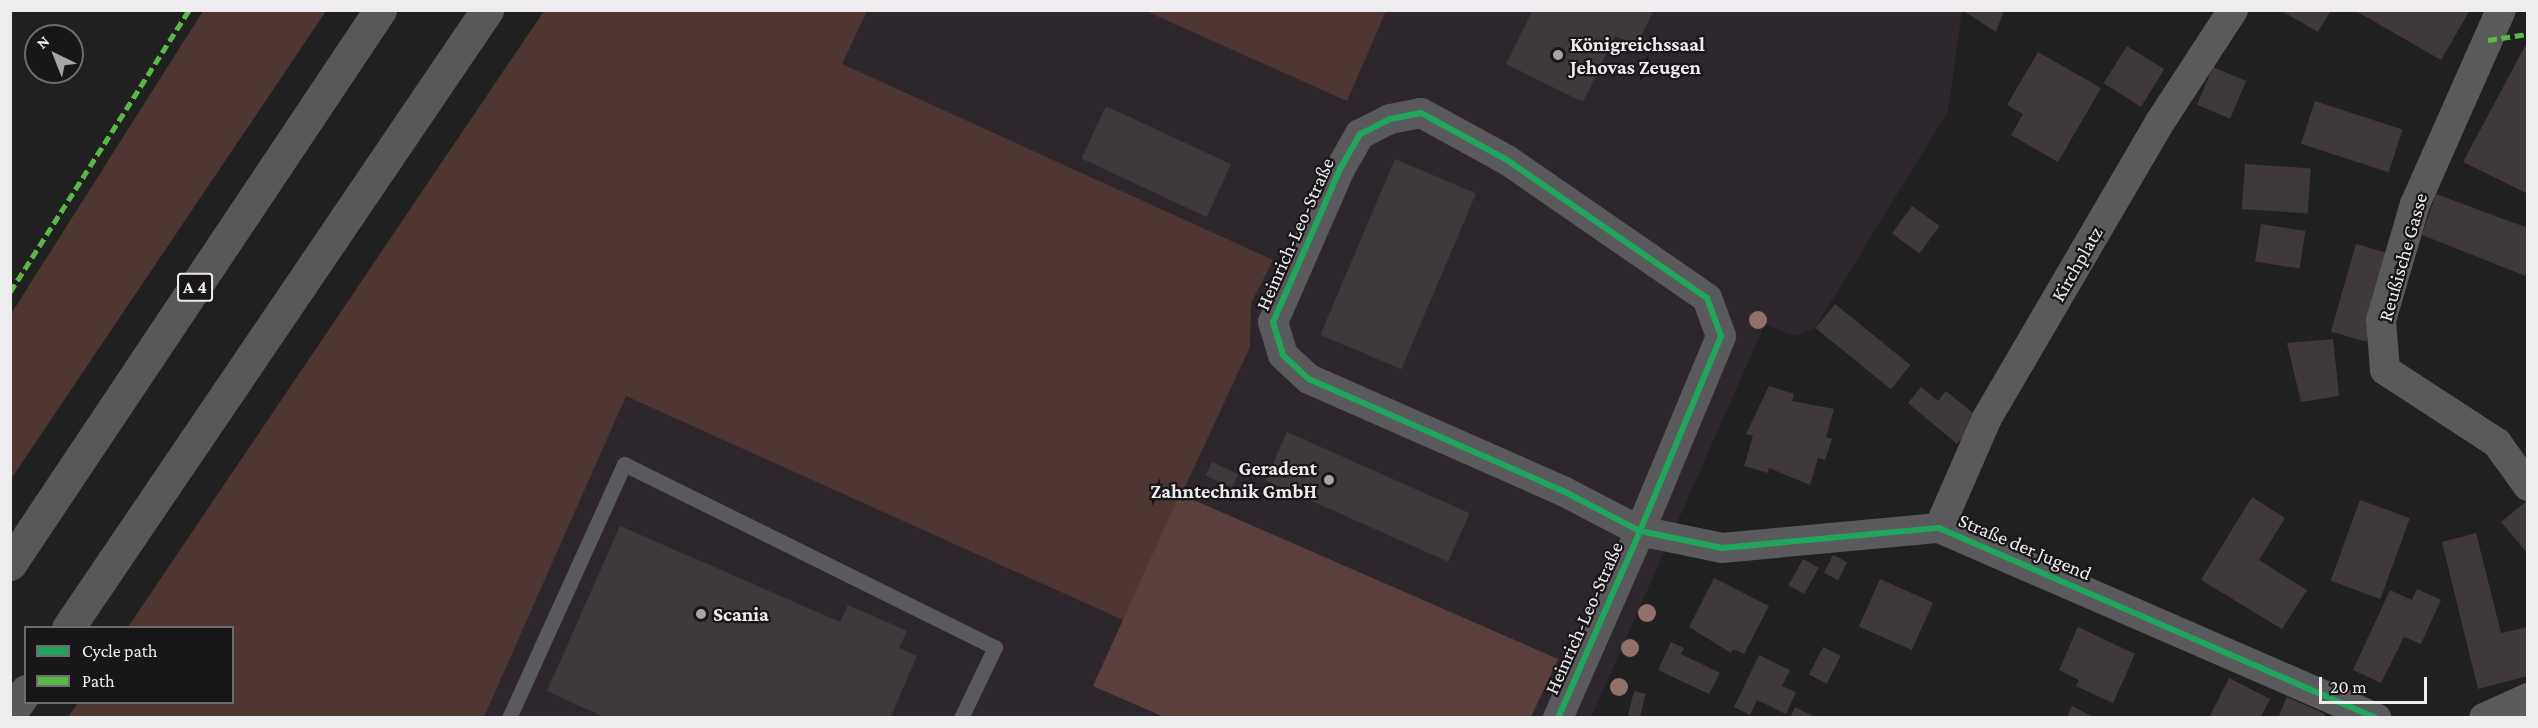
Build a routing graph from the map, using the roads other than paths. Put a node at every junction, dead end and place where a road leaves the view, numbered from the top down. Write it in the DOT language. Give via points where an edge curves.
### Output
graph roads {
  1 [pos="380,10"];
  2 [pos="487,10"];
  3 [pos="2232,10"];
  4 [pos="2501,10"];
  5 [pos="2528,486"];
  6 [pos="1939,528"];
  7 [pos="1640,531"];
  8 [pos="10,564"];
  9 [pos="69,626"];
  10 [pos="24,694"];
  11 [pos="2528,698"];
  12 [pos="10,713"];
  13 [pos="509,717"];
  14 [pos="961,717"];
  15 [pos="1558,717"];
  16 [pos="2376,717"];
  17 [pos="2484,717"];
  1 -- 8 [label="highway, A 4"];
  2 -- 9 [label="highway"];
  3 -- 6 [label="street, Kirchplatz" via="2160,122 1987,418"];
  4 -- 5 [label="street, Reußische Gasse" via="2415,204 2381,320 2385,370 2497,443"];
  6 -- 7 [label="street, Straße der Jugend" via="1722,548"];
  6 -- 16 [label="street, Straße der Jugend"];
  7 -- 7 [label="street, Heinrich-Leo-Straße" via="1720,336 1707,298 1507,160 1421,113 1390,119 1360,134 1273,322 1283,355 1309,379 1563,491"];
  7 -- 15 [label="street, Heinrich-Leo-Straße"];
  10 -- 12 [label="highway"];
  11 -- 17 [label="street"];
  13 -- 14 [label="lane" via="624,464 995,646"];
}
